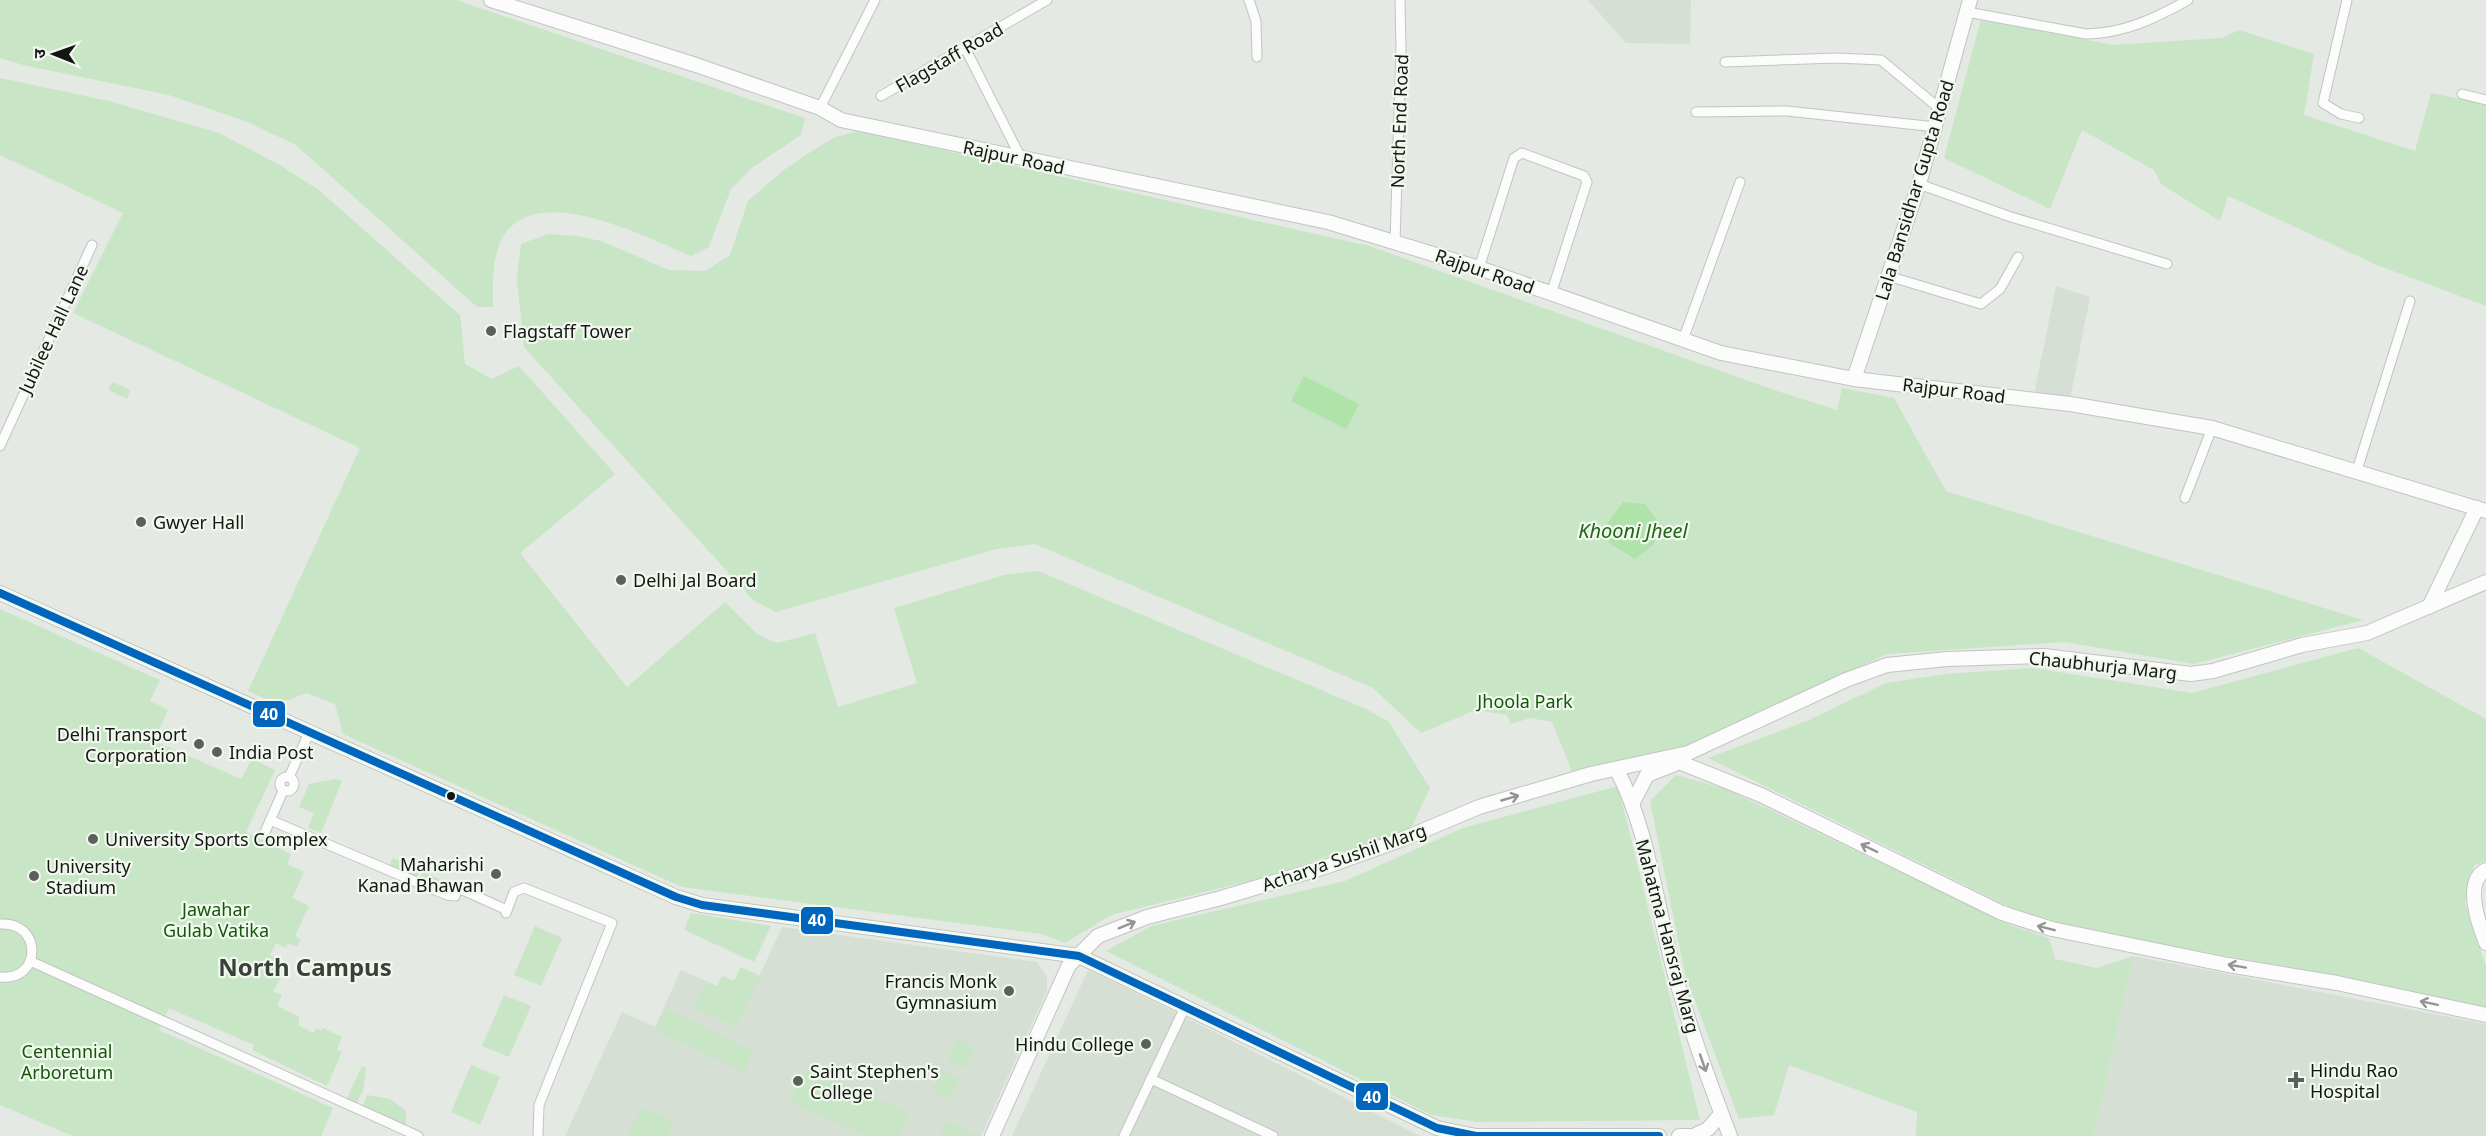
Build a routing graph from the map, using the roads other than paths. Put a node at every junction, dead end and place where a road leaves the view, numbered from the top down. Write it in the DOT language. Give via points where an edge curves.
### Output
graph roads {
  1 [pos="491,0"];
  2 [pos="875,0"];
  3 [pos="1047,0"];
  4 [pos="1249,0"];
  5 [pos="1400,0"];
  6 [pos="2188,0"];
  7 [pos="2347,0"];
  8 [pos="1968,6"];
  9 [pos="965,48"];
  10 [pos="1257,57"];
  11 [pos="1725,62"];
  12 [pos="2462,94"];
  13 [pos="881,96"];
  14 [pos="2486,100"];
  15 [pos="820,108"];
  16 [pos="1940,109"];
  17 [pos="1696,112"];
  18 [pos="2360,118"];
  19 [pos="1936,127"];
  20 [pos="1022,159"];
  21 [pos="1740,182"];
  22 [pos="1919,184"];
  23 [pos="1395,242"];
  24 [pos="92,245"];
  25 [pos="2018,257"];
  26 [pos="2167,264"];
  27 [pos="1479,268"];
  28 [pos="1888,276"];
  29 [pos="1551,294"];
  30 [pos="2410,301"];
  31 [pos="1683,340"];
  32 [pos="1854,379"];
  33 [pos="2212,428"];
  34 [pos="0,446"];
  35 [pos="2357,470"];
  36 [pos="2185,498"];
  37 [pos="2481,509"];
  38 [pos="2486,582"];
  39 [pos="0,593"];
  40 [pos="2429,607"];
  41 [pos="310,731"];
  42 [pos="1683,758"];
  43 [pos="1617,770"];
  44 [pos="1632,804"];
  45 [pos="270,820"];
  46 [pos="265,832"];
  47 [pos="2486,870"];
  48 [pos="0,924"];
  49 [pos="2486,943"];
  50 [pos="1079,956"];
  51 [pos="30,961"];
  52 [pos="0,977"];
  53 [pos="1185,1007"];
  54 [pos="2486,1015"];
  55 [pos="1151,1079"];
  56 [pos="1721,1114"];
  57 [pos="1700,1135"];
  58 [pos="418,1136"];
  59 [pos="538,1136"];
  60 [pos="992,1136"];
  61 [pos="1002,1136"];
  62 [pos="1124,1136"];
  63 [pos="1273,1136"];
  64 [pos="1659,1136"];
  65 [pos="1679,1136"];
  66 [pos="1730,1136"];
  1 -- 15 [label="street, Rajpur Road"];
  2 -- 15 [label="street"];
  3 -- 9 [label="street, Flagstaff Road"];
  4 -- 10 [label="street" via="1256,21"];
  5 -- 23 [label="street, North End Road"];
  6 -- 8 [label="street" via="2145,24 2086,34"];
  7 -- 18 [label="street" via="2323,103 2341,114"];
  8 -- 16 [label="street, Lala Bansidhar Gupta Road"];
  9 -- 13 [label="street, Flagstaff Road"];
  9 -- 20 [label="street"];
  11 -- 16 [label="street" via="1881,60"];
  12 -- 14 [label="street"];
  15 -- 20 [label="street, Rajpur Road" via="841,120"];
  16 -- 19 [label="street, Lala Bansidhar Gupta Road"];
  17 -- 19 [label="street" via="1787,111"];
  19 -- 22 [label="street, Lala Bansidhar Gupta Road"];
  20 -- 23 [label="street, Rajpur Road" via="1328,222"];
  21 -- 31 [label="street"];
  22 -- 26 [label="street" via="2008,216"];
  22 -- 28 [label="street, Lala Bansidhar Gupta Road"];
  23 -- 27 [label="street, Rajpur Road"];
  24 -- 34 [label="street, Jubilee Hall Lane"];
  25 -- 28 [label="street" via="2000,289 1981,304"];
  27 -- 29 [label="street, Rajpur Road"];
  27 -- 29 [label="street" via="1514,158 1522,153 1584,176 1587,182"];
  28 -- 32 [label="street, Lala Bansidhar Gupta Road"];
  29 -- 31 [label="street, Rajpur Road"];
  30 -- 35 [label="street"];
  31 -- 32 [label="street, Rajpur Road" via="1721,353"];
  32 -- 33 [label="street, Rajpur Road" via="2070,404"];
  33 -- 35 [label="street, Rajpur Road"];
  33 -- 36 [label="street"];
  35 -- 37 [label="street, Rajpur Road"];
  37 -- 40 [label="street"];
  38 -- 40 [label="street, Chaubhurja Marg"];
  39 -- 41 [label="street"];
  40 -- 42 [label="street, Chaubhurja Marg" via="2367,633 2302,645 2191,674 2044,656 1887,665 1846,680"];
  41 -- 45 [label="street" via="290,777 280,781 284,791"];
  41 -- 50 [label="street" via="676,897 702,905"];
  42 -- 43 [label="street, Acharya Sushil Marg"];
  42 -- 44 [label="street" via="1647,775"];
  54 -- 42 [label="street, one-way" via="2034,925"];
  43 -- 44 [label="street, Mahatma Hansraj Marg"];
  50 -- 43 [label="street, Acharya Sushil Marg, one-way" via="1098,936 1147,917 1328,866 1479,807"];
  44 -- 56 [label="street, Mahatma Hansraj Marg, one-way" via="1656,884 1672,963"];
  45 -- 46 [label="street"];
  45 -- 59 [label="street" via="447,895 455,896 458,888 506,911 514,892 524,888 612,923 539,1105"];
  47 -- 49 [label="street" via="2476,883 2475,893 2478,922"];
  48 -- 51 [label="street" via="17,927 27,935 32,948"];
  50 -- 53 [label="street"];
  50 -- 60 [label="street, Acharya Sushil Marg" via="1069,965"];
  50 -- 61 [label="street"];
  51 -- 52 [label="street" via="16,975"];
  51 -- 58 [label="street"];
  53 -- 55 [label="street"];
  53 -- 64 [label="street" via="1437,1128 1476,1136"];
  55 -- 62 [label="street"];
  55 -- 63 [label="street"];
  56 -- 57 [label="street"];
  56 -- 66 [label="street, Mahatma Hansraj Marg"];
  57 -- 65 [label="street"];
}
